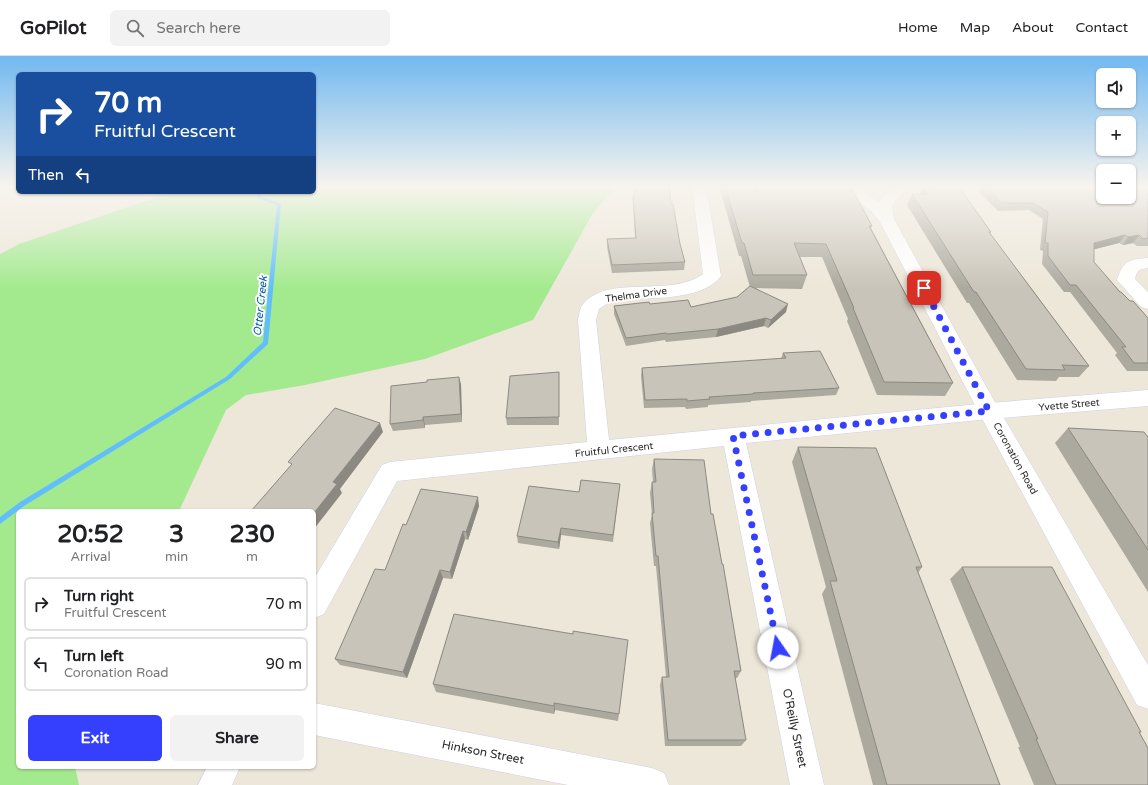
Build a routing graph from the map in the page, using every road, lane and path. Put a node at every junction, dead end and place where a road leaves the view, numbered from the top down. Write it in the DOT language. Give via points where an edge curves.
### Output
graph roads {
  1 [pos="704,220"];
  2 [pos="887,220"];
  3 [pos="1148,263"];
  4 [pos="1148,303"];
  5 [pos="1148,398"];
  6 [pos="989,411"];
  7 [pos="733,436"];
  8 [pos="599,451"];
  9 [pos="316,602"];
  10 [pos="1148,694"];
  11 [pos="316,719"];
  12 [pos="223,769"];
  13 [pos="215,785"];
  14 [pos="652,785"];
  15 [pos="807,785"];
  1 -- 8 [label="street, Thelma Drive" via="712,276 706,282 692,287 604,297 590,307 587,320"];
  2 -- 6 [label="street, Coronation Road"];
  3 -- 4 [label="street" via="1136,264 1129,269 1126,280"];
  5 -- 6 [label="street, Yvette Street"];
  6 -- 7 [label="street, Fruitful Crescent"];
  6 -- 10 [label="street, Coronation Road"];
  7 -- 8 [label="street, Fruitful Crescent"];
  7 -- 15 [label="street, O'Reilly Street"];
  8 -- 9 [label="street, Fruitful Crescent" via="390,472"];
  11 -- 14 [label="street, Hinkson Street"];
  12 -- 13 [label="street"];
}
